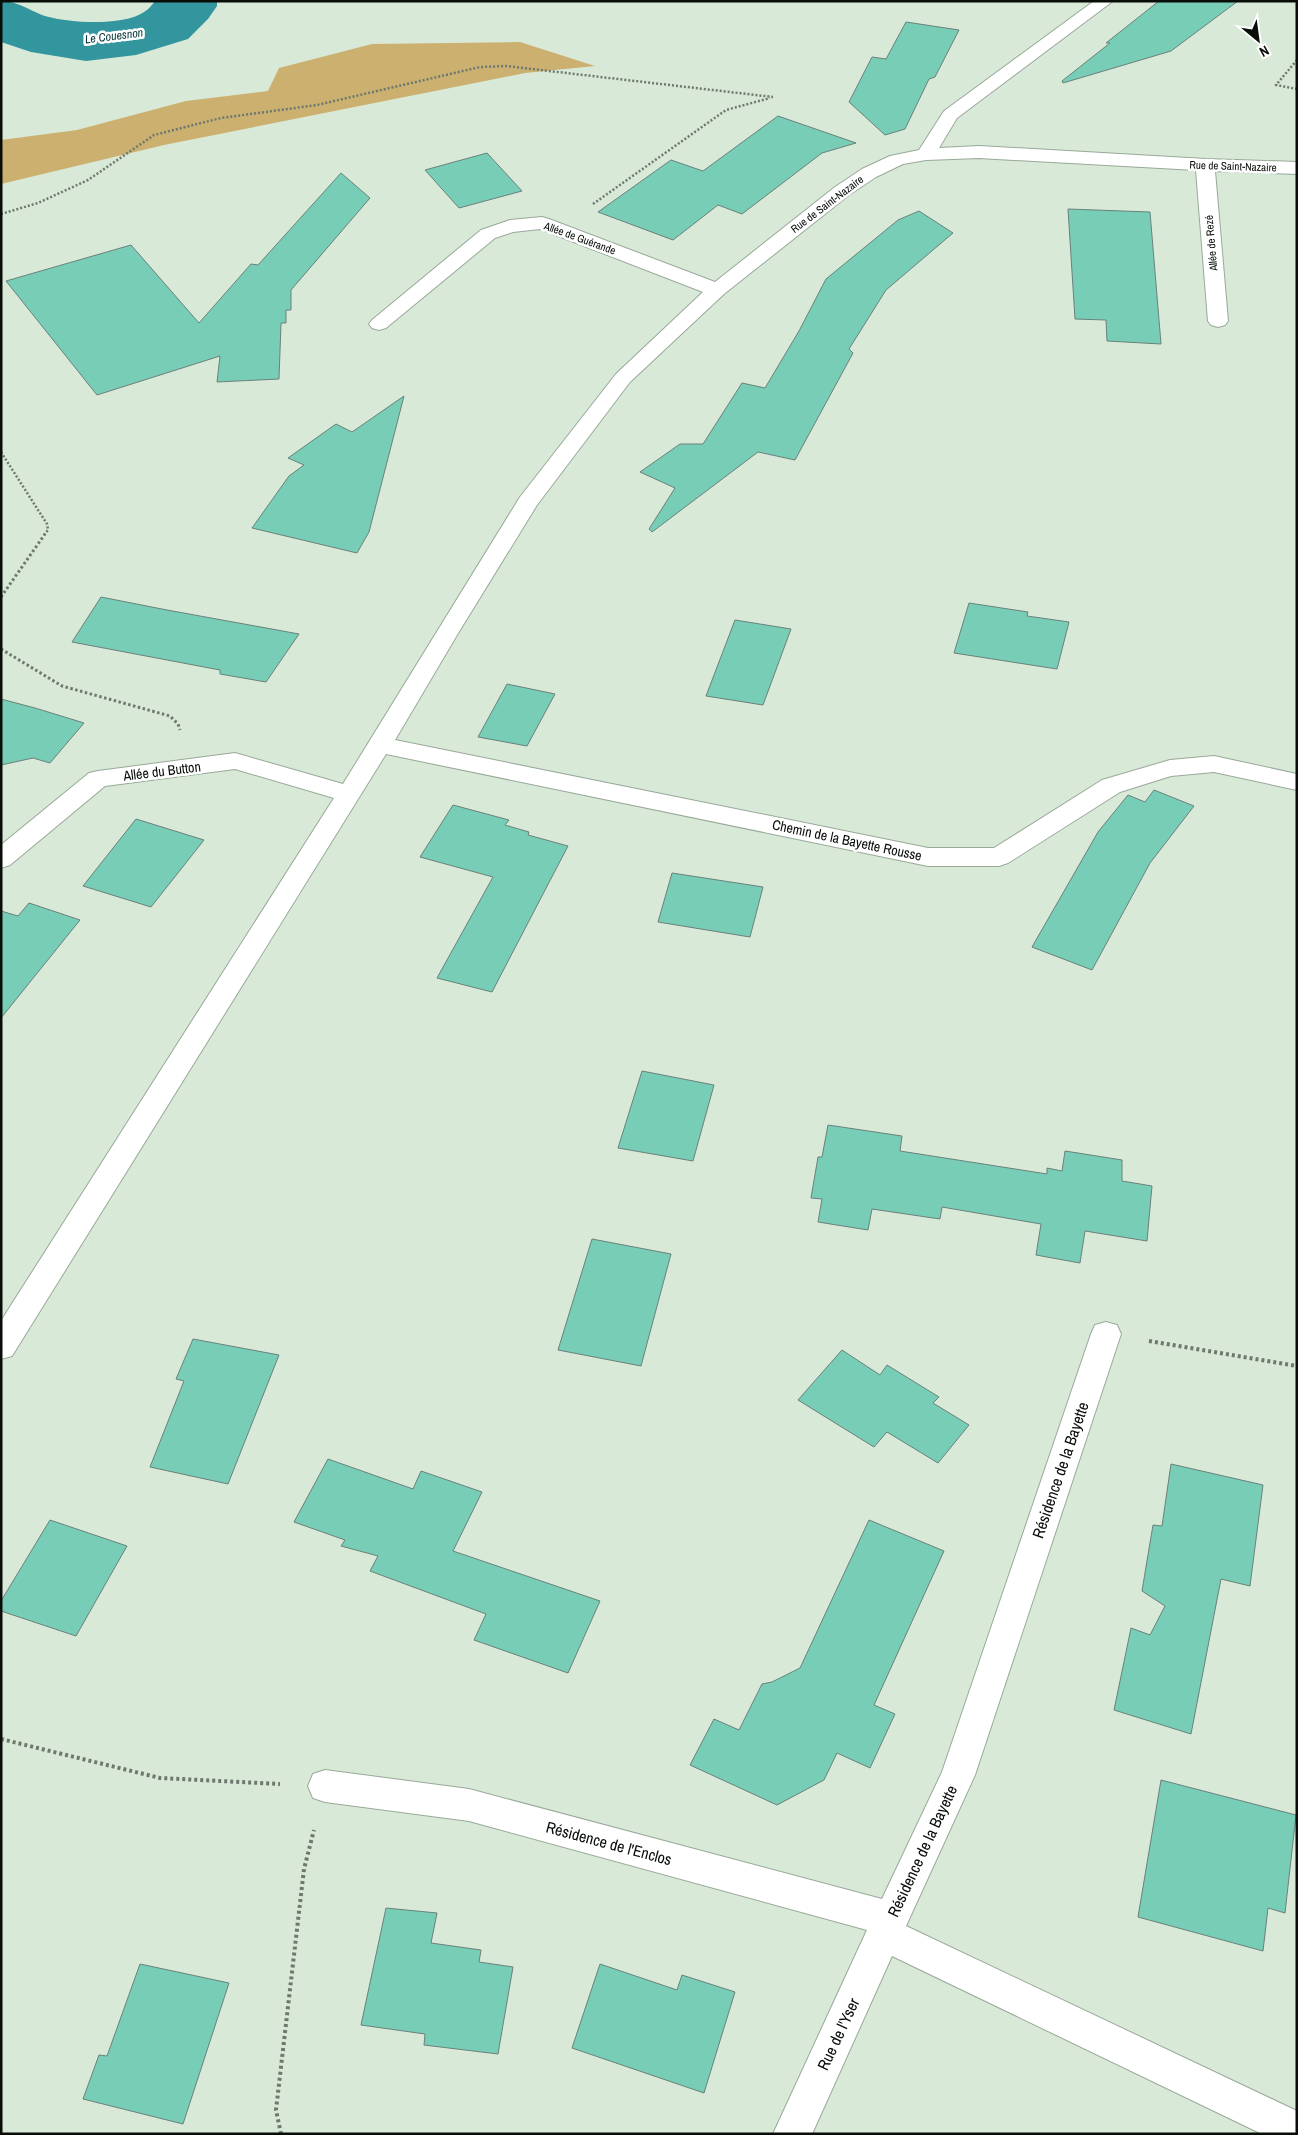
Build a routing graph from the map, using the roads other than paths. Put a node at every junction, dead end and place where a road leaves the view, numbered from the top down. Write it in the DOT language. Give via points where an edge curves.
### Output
graph roads {
  1 [pos="1106,1"];
  2 [pos="926,154"];
  3 [pos="1206,165"];
  4 [pos="1297,168"];
  5 [pos="717,290"];
  6 [pos="1218,321"];
  7 [pos="379,324"];
  8 [pos="380,745"];
  9 [pos="1297,782"];
  10 [pos="348,794"];
  11 [pos="7,847"];
  12 [pos="1106,1334"];
  13 [pos="1,1347"];
  14 [pos="325,1786"];
  15 [pos="887,1926"];
  16 [pos="1297,2131"];
  17 [pos="792,2134"];
  1 -- 2 [label="street" via="950,115"];
  2 -- 3 [label="street, Rue de Saint-Nazaire" via="979,152"];
  2 -- 5 [label="street, Rue de Saint-Nazaire" via="897,160 869,173"];
  3 -- 4 [label="street, Rue de Saint-Nazaire"];
  3 -- 6 [label="street, Allée de Rezé"];
  5 -- 7 [label="street, Allée de Guérande" via="542,223 510,226 488,234"];
  5 -- 8 [label="street, Rue de Saint-Nazaire" via="623,378 528,502"];
  8 -- 9 [label="street, Chemin de la Bayette Rousse" via="928,857 999,857 1111,786 1170,768 1214,764"];
  8 -- 10 [label="street, Rue de Saint-Nazaire"];
  10 -- 11 [label="street, Allée du Button" via="235,761 98,779"];
  10 -- 13 [label="street, Rue de Saint-Nazaire"];
  12 -- 15 [label="street, Résidence de la Bayette" via="958,1775"];
  14 -- 15 [label="street, Résidence de l'Enclos" via="469,1805"];
  15 -- 16 [label="street, Résidence de la Bayette"];
  15 -- 17 [label="street, Rue de l'Yser"];
}
